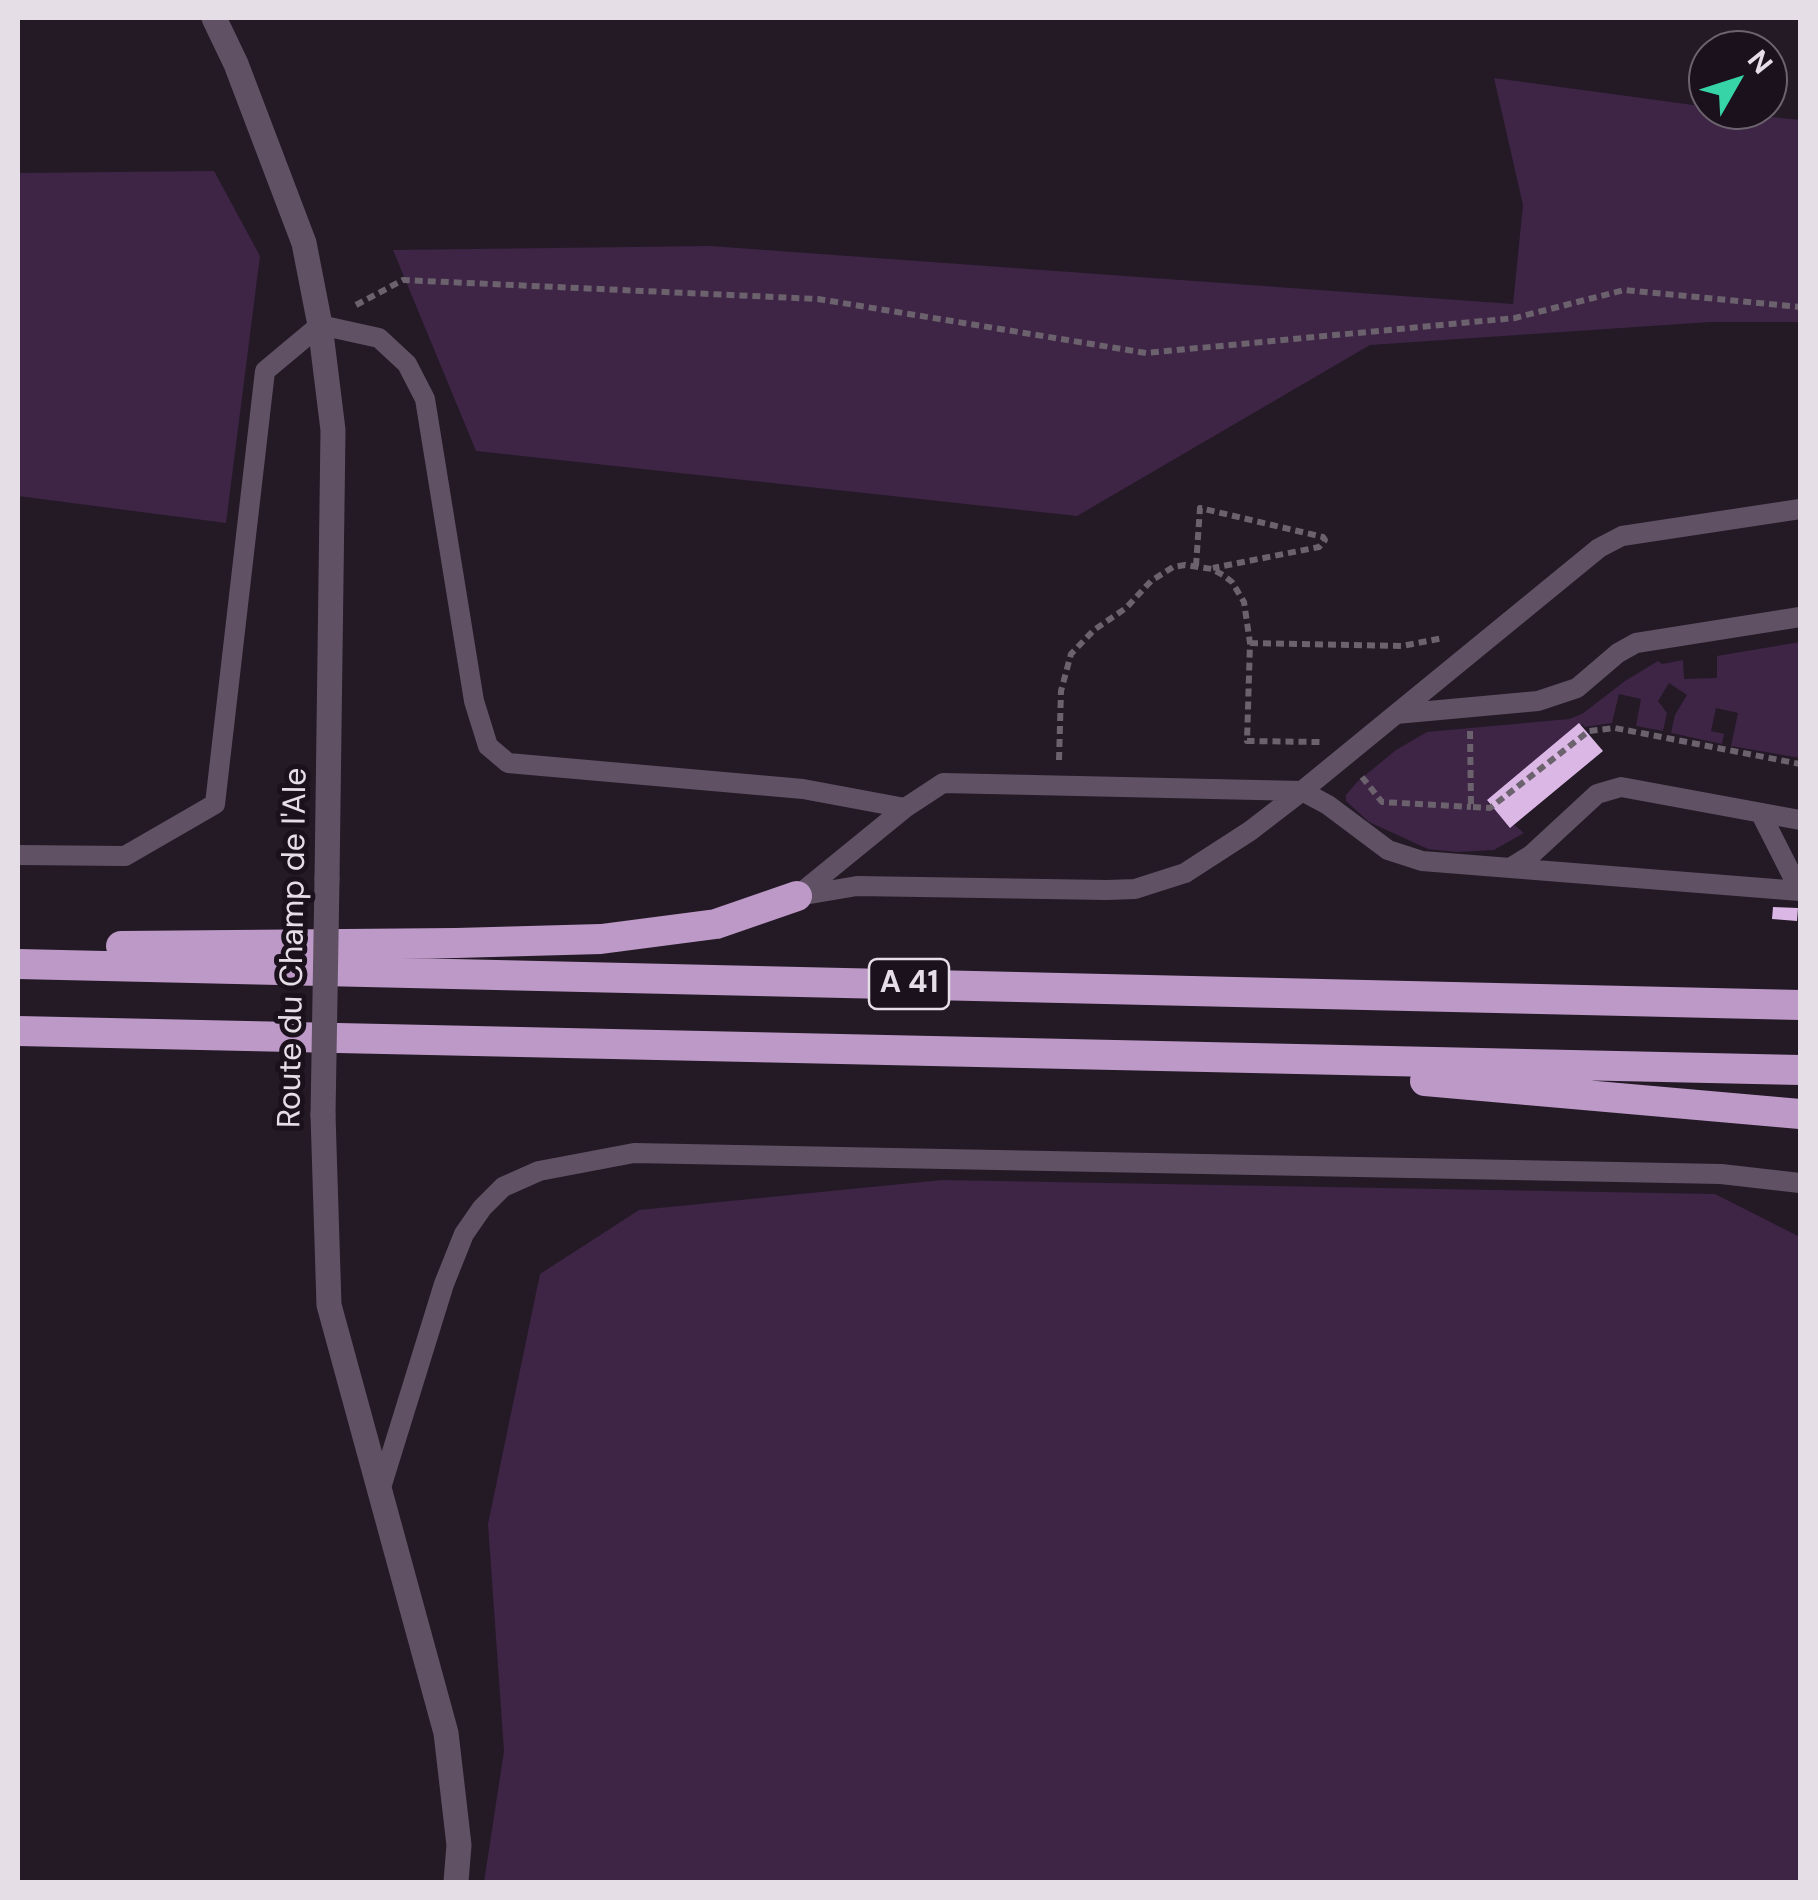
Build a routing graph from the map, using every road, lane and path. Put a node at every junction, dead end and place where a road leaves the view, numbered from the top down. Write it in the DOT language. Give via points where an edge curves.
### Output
graph roads {
  1 [pos="214,18"];
  2 [pos="1800,307"];
  3 [pos="320,325"];
  4 [pos="1800,508"];
  5 [pos="1196,566"];
  6 [pos="1212,568"];
  7 [pos="1800,617"];
  8 [pos="1456,636"];
  9 [pos="1250,642"];
  10 [pos="1396,714"];
  11 [pos="1470,730"];
  12 [pos="1334,742"];
  13 [pos="1800,764"];
  14 [pos="1362,777"];
  15 [pos="1058,786"];
  16 [pos="1302,791"];
  17 [pos="1471,806"];
  18 [pos="905,808"];
  19 [pos="1761,814"];
  20 [pos="1800,820"];
  21 [pos="18,855"];
  22 [pos="1510,868"];
  23 [pos="1800,891"];
  24 [pos="797,896"];
  25 [pos="18,947"];
  26 [pos="18,964"];
  27 [pos="1800,1005"];
  28 [pos="18,1031"];
  29 [pos="1103,1056"];
  30 [pos="1800,1070"];
  31 [pos="1800,1114"];
  32 [pos="1800,1183"];
  33 [pos="379,1496"];
  34 [pos="456,1882"];
  1 -- 3 [label="street, Route du Champ de l'Ale" via="304,243"];
  2 -- 3 [label="path" via="1624,290 1515,318 1146,353 818,299 403,280"];
  3 -- 18 [label="lane" via="379,338 407,364 425,400 474,702 488,746 508,763 803,789"];
  3 -- 21 [label="lane" via="265,372 215,804 125,856"];
  3 -- 33 [label="street, Route du Champ de l'Ale, bridge" via="333,430 323,1114 329,1304"];
  4 -- 10 [label="lane" via="1622,536"];
  5 -- 6 [label="path"];
  5 -- 6 [label="path" via="1200,508 1325,540 1319,547"];
  5 -- 15 [label="path" via="1162,573 1072,654 1061,690"];
  6 -- 9 [label="path" via="1244,602"];
  7 -- 10 [label="lane" via="1636,643 1576,688 1538,701"];
  8 -- 9 [label="path" via="1409,646"];
  9 -- 12 [label="path" via="1247,741"];
  10 -- 16 [label="lane"];
  11 -- 17 [label="path"];
  13 -- 17 [label="path" via="1616,728 1590,732 1490,808"];
  14 -- 17 [label="path" via="1382,802"];
  15 -- 16 [label="lane"];
  15 -- 18 [label="lane" via="943,783"];
  16 -- 22 [label="lane" via="1388,850 1422,862"];
  16 -- 24 [label="lane" via="1210,859 1135,889 857,886"];
  18 -- 24 [label="lane"];
  19 -- 20 [label="lane"];
  19 -- 22 [label="lane" via="1621,787 1597,794"];
  19 -- 23 [label="lane"];
  22 -- 23 [label="lane"];
  24 -- 25 [label="highway" via="716,924 601,938"];
  26 -- 27 [label="highway, A 41"];
  28 -- 29 [label="highway, A 41"];
  29 -- 30 [label="highway, A 41"];
  29 -- 31 [label="highway"];
  32 -- 33 [label="lane" via="1721,1174 634,1153 538,1171 503,1187 464,1234"];
  33 -- 34 [label="street, Route du Champ de l'Ale" via="446,1733 459,1845"];
}
